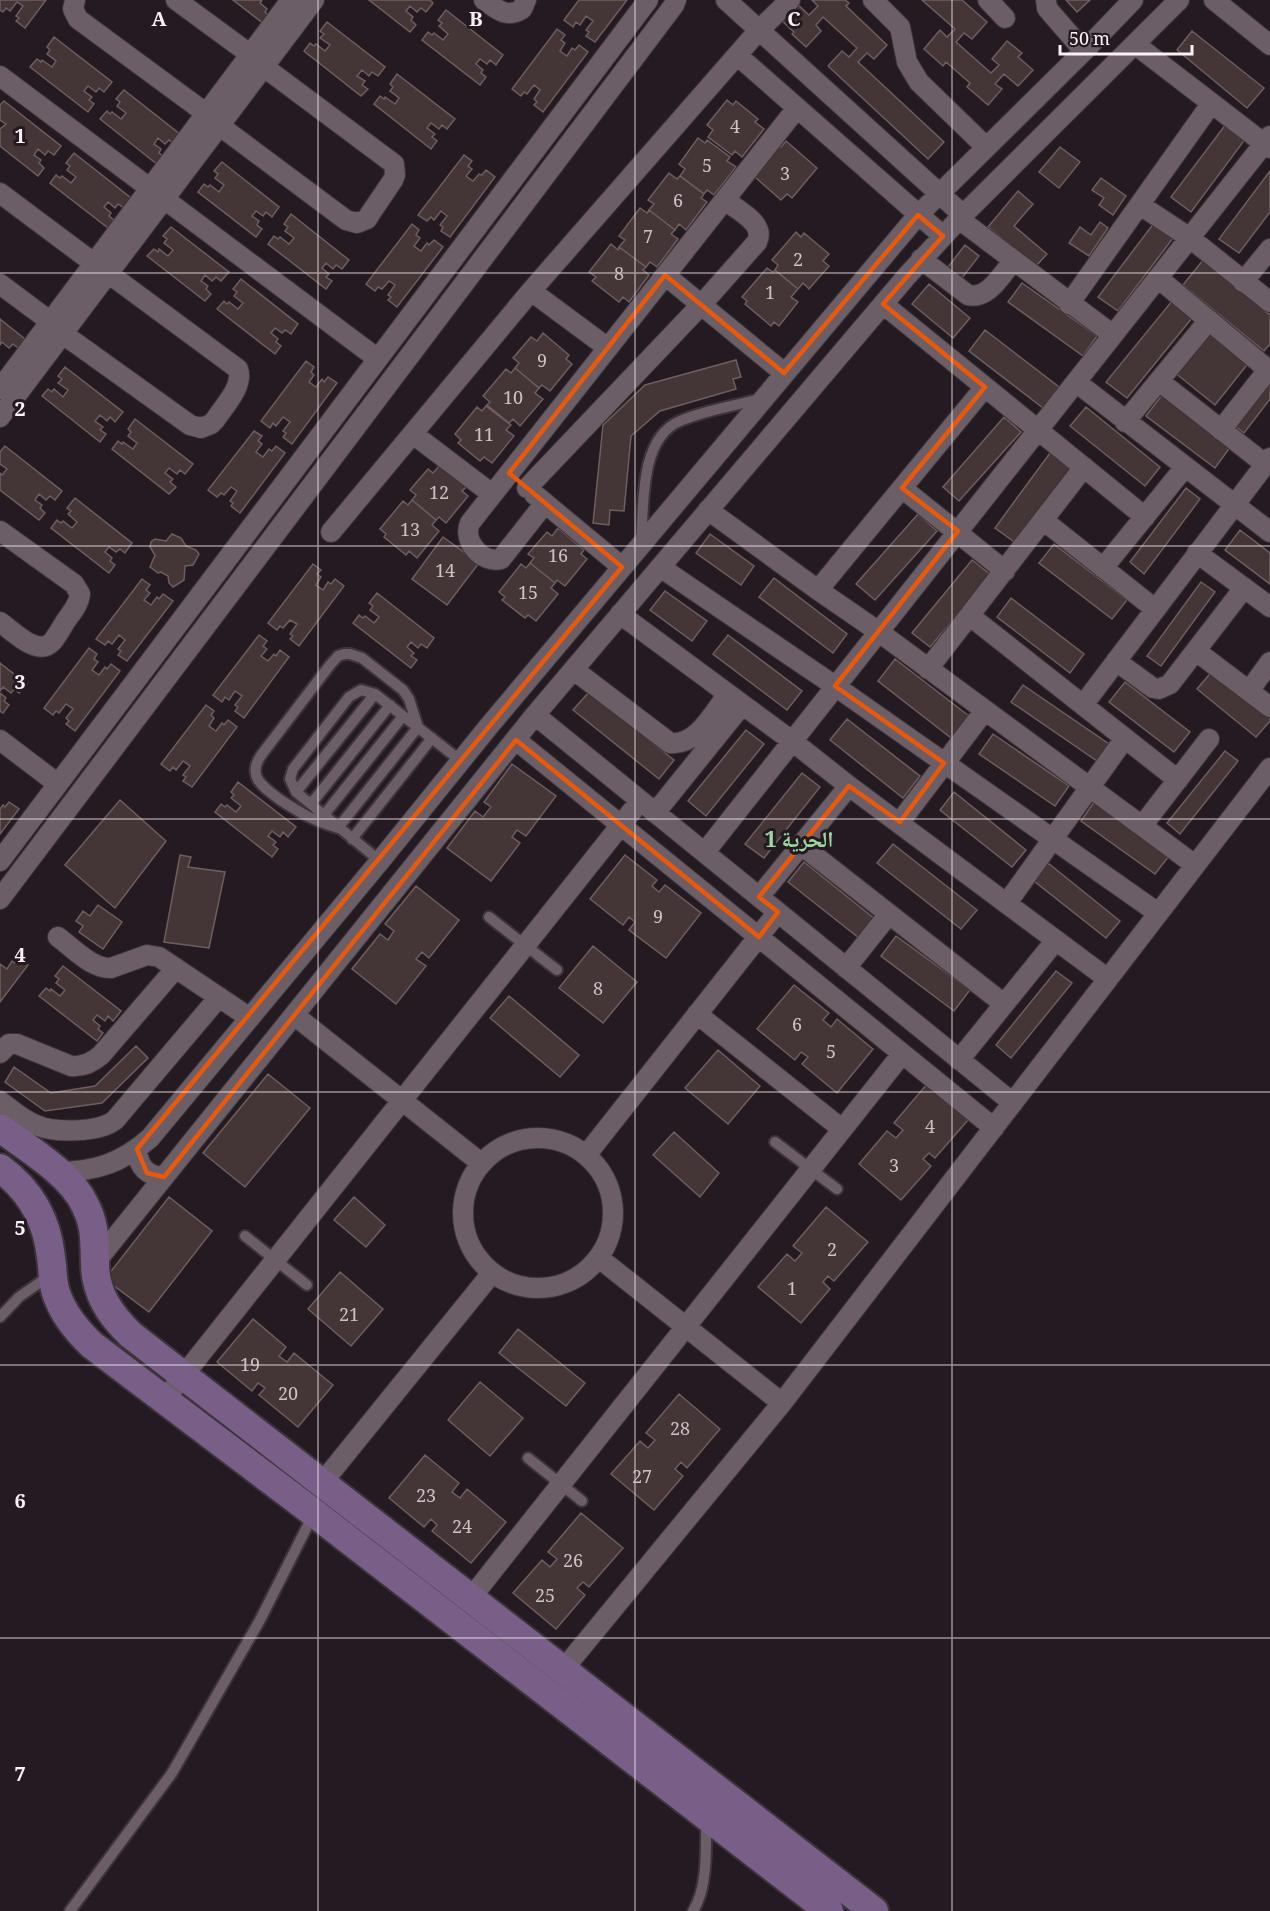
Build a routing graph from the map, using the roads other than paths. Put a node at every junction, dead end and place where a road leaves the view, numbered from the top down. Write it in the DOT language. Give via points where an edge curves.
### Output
graph roads {
  1 [pos="75,0"];
  2 [pos="176,0"];
  3 [pos="291,0"];
  4 [pos="314,0"];
  5 [pos="484,0"];
  6 [pos="526,0"];
  7 [pos="648,0"];
  8 [pos="675,0"];
  9 [pos="726,0"];
  10 [pos="790,0"];
  11 [pos="873,0"];
  12 [pos="988,0"];
  13 [pos="1046,0"];
  14 [pos="1133,0"];
  15 [pos="1179,0"];
  16 [pos="1214,0"];
  17 [pos="1005,18"];
  18 [pos="759,30"];
  19 [pos="1136,45"];
  20 [pos="1270,45"];
  21 [pos="1084,51"];
  22 [pos="737,55"];
  23 [pos="257,61"];
  24 [pos="0,76"];
  25 [pos="1211,104"];
  26 [pos="797,108"];
  27 [pos="213,120"];
  28 [pos="1268,142"];
  29 [pos="986,147"];
  30 [pos="900,158"];
  31 [pos="880,182"];
  32 [pos="0,193"];
  33 [pos="939,193"];
  34 [pos="158,194"];
  35 [pos="725,200"];
  36 [pos="1140,205"];
  37 [pos="918,215"];
  38 [pos="961,217"];
  39 [pos="943,236"];
  40 [pos="1190,238"];
  41 [pos="1270,249"];
  42 [pos="921,259"];
  43 [pos="1013,261"];
  44 [pos="102,268"];
  45 [pos="665,275"];
  46 [pos="1158,278"];
  47 [pos="1243,282"];
  48 [pos="0,284"];
  49 [pos="531,291"];
  50 [pos="1270,302"];
  51 [pos="702,304"];
  52 [pos="883,304"];
  53 [pos="1069,304"];
  54 [pos="1209,320"];
  55 [pos="57,328"];
  56 [pos="1113,335"];
  57 [pos="608,348"];
  58 [pos="378,359"];
  59 [pos="784,374"];
  60 [pos="1159,381"];
  61 [pos="1076,382"];
  62 [pos="985,387"];
  63 [pos="0,389"];
  64 [pos="764,398"];
  65 [pos="0,417"];
  66 [pos="1125,422"];
  67 [pos="1039,429"];
  68 [pos="1221,429"];
  69 [pos="413,434"];
  70 [pos="1268,461"];
  71 [pos="1084,467"];
  72 [pos="1185,467"];
  73 [pos="509,473"];
  74 [pos="527,488"];
  75 [pos="902,488"];
  76 [pos="492,494"];
  77 [pos="545,503"];
  78 [pos="1234,505"];
  79 [pos="708,510"];
  80 [pos="1145,517"];
  81 [pos="1043,520"];
  82 [pos="0,531"];
  83 [pos="958,531"];
  84 [pos="331,532"];
  85 [pos="1270,532"];
  86 [pos="640,545"];
  87 [pos="1197,553"];
  88 [pos="622,567"];
  89 [pos="660,567"];
  90 [pos="1103,568"];
  91 [pos="1005,570"];
  92 [pos="1244,588"];
  93 [pos="818,591"];
  94 [pos="1270,607"];
  95 [pos="1155,609"];
  96 [pos="621,614"];
  97 [pos="970,616"];
  98 [pos="0,622"];
  99 [pos="879,632"];
  100 [pos="1197,651"];
  101 [pos="1116,661"];
  102 [pos="1270,662"];
  103 [pos="928,669"];
  104 [pos="574,670"];
  105 [pos="835,686"];
  106 [pos="1249,691"];
  107 [pos="375,693"];
  108 [pos="735,700"];
  109 [pos="390,705"];
  110 [pos="1083,705"];
  111 [pos="1270,707"];
  112 [pos="985,710"];
  113 [pos="535,715"];
  114 [pos="403,716"];
  115 [pos="418,727"];
  116 [pos="432,738"];
  117 [pos="1125,738"];
  118 [pos="1209,739"];
  119 [pos="0,740"];
  120 [pos="516,740"];
  121 [pos="701,741"];
  122 [pos="792,741"];
  123 [pos="461,761"];
  124 [pos="944,763"];
  125 [pos="1270,768"];
  126 [pos="1178,780"];
  127 [pos="58,784"];
  128 [pos="849,786"];
  129 [pos="1089,788"];
  130 [pos="296,792"];
  131 [pos="311,804"];
  132 [pos="647,807"];
  133 [pos="324,815"];
  134 [pos="900,822"];
  135 [pos="621,825"];
  136 [pos="1142,826"];
  137 [pos="339,828"];
  138 [pos="352,838"];
  139 [pos="1052,840"];
  140 [pos="801,845"];
  141 [pos="705,852"];
  142 [pos="0,861"];
  143 [pos="380,861"];
  144 [pos="1195,865"];
  145 [pos="759,897"];
  146 [pos="0,899"];
  147 [pos="1007,903"];
  148 [pos="778,912"];
  149 [pos="1158,913"];
  150 [pos="889,914"];
  151 [pos="489,917"];
  152 [pos="58,937"];
  153 [pos="759,937"];
  154 [pos="1056,940"];
  155 [pos="525,946"];
  156 [pos="176,968"];
  157 [pos="846,968"];
  158 [pos="557,970"];
  159 [pos="1108,979"];
  160 [pos="219,997"];
  161 [pos="1004,1004"];
  162 [pos="698,1014"];
  163 [pos="294,1016"];
  164 [pos="250,1018"];
  165 [pos="0,1053"];
  166 [pos="902,1054"];
  167 [pos="959,1060"];
  168 [pos="0,1101"];
  169 [pos="402,1101"];
  170 [pos="1013,1103"];
  171 [pos="0,1128"];
  172 [pos="994,1128"];
  173 [pos="842,1129"];
  174 [pos="775,1142"];
  175 [pos="137,1149"];
  176 [pos="587,1154"];
  177 [pos="481,1163"];
  178 [pos="0,1168"];
  179 [pos="811,1169"];
  180 [pos="57,1172"];
  181 [pos="165,1176"];
  182 [pos="837,1189"];
  183 [pos="245,1236"];
  184 [pos="599,1258"];
  185 [pos="276,1260"];
  186 [pos="94,1264"];
  187 [pos="492,1273"];
  188 [pos="52,1275"];
  189 [pos="307,1285"];
  190 [pos="0,1317"];
  191 [pos="686,1327"];
  192 [pos="183,1376"];
  193 [pos="164,1400"];
  194 [pos="782,1403"];
  195 [pos="528,1458"];
  196 [pos="322,1484"];
  197 [pos="561,1484"];
  198 [pos="582,1501"];
  199 [pos="314,1513"];
  200 [pos="470,1599"];
  201 [pos="562,1671"];
  202 [pos="636,1745"];
  203 [pos="706,1816"];
  204 [pos="70,1911"];
  205 [pos="693,1911"];
  206 [pos="829,1911"];
  207 [pos="874,1911"];
  1 -- 27 [label="street" via="73,9 78,19"];
  2 -- 23 [label="street"];
  3 -- 23 [label="street"];
  4 -- 23 [label="street"];
  5 -- 6 [label="street" via="509,15 522,9"];
  7 -- 58 [label="street"];
  8 -- 146 [label="street"];
  9 -- 18 [label="street"];
  10 -- 18 [label="street"];
  11 -- 29 [label="street" via="900,27 907,62 919,82"];
  12 -- 17 [label="street"];
  13 -- 21 [label="street" via="1047,8"];
  14 -- 21 [label="street"];
  15 -- 19 [label="street"];
  16 -- 20 [label="street"];
  18 -- 22 [label="street"];
  18 -- 30 [label="street"];
  19 -- 25 [label="street"];
  19 -- 38 [label="street"];
  21 -- 29 [label="street"];
  22 -- 26 [label="street"];
  22 -- 49 [label="street"];
  23 -- 27 [label="street"];
  23 -- 27 [label="street" via="394,164 393,180 367,219 357,223 346,220"];
  24 -- 34 [label="street"];
  25 -- 28 [label="street"];
  25 -- 36 [label="street"];
  26 -- 31 [label="street"];
  26 -- 35 [label="street"];
  27 -- 34 [label="street"];
  28 -- 40 [label="street"];
  29 -- 33 [label="street"];
  30 -- 31 [label="street"];
  30 -- 33 [label="street"];
  31 -- 37 [label="street"];
  32 -- 44 [label="street"];
  33 -- 37 [label="street"];
  33 -- 38 [label="street"];
  34 -- 44 [label="street"];
  34 -- 58 [label="street"];
  35 -- 45 [label="street"];
  35 -- 51 [label="street" via="756,224 759,238"];
  36 -- 40 [label="street"];
  36 -- 53 [label="street"];
  37 -- 39 [label="street"];
  37 -- 59 [label="street"];
  38 -- 39 [label="street"];
  38 -- 43 [label="street"];
  39 -- 42 [label="street"];
  40 -- 46 [label="street"];
  40 -- 47 [label="street"];
  41 -- 47 [label="street"];
  42 -- 43 [label="street" via="974,297 984,294"];
  42 -- 52 [label="street"];
  43 -- 53 [label="street"];
  44 -- 55 [label="street"];
  44 -- 55 [label="street" via="238,369 238,385 211,424 201,428 190,425"];
  45 -- 51 [label="street"];
  45 -- 57 [label="street"];
  46 -- 54 [label="street"];
  46 -- 56 [label="street"];
  47 -- 50 [label="street"];
  48 -- 55 [label="street"];
  49 -- 57 [label="street"];
  49 -- 69 [label="street"];
  51 -- 59 [label="street"];
  51 -- 74 [label="street"];
  52 -- 62 [label="street"];
  52 -- 79 [label="street"];
  53 -- 56 [label="street"];
  54 -- 60 [label="street"];
  54 -- 68 [label="street" via="1266,370"];
  55 -- 63 [label="street"];
  55 -- 65 [label="street"];
  56 -- 61 [label="street"];
  57 -- 73 [label="street"];
  58 -- 127 [label="street"];
  59 -- 64 [label="street"];
  60 -- 66 [label="street"];
  60 -- 68 [label="street"];
  61 -- 66 [label="street"];
  61 -- 67 [label="street"];
  62 -- 67 [label="street"];
  62 -- 75 [label="street"];
  64 -- 86 [label="street"];
  64 -- 86 [label="lane" via="678,422 661,436 650,455"];
  66 -- 72 [label="street"];
  67 -- 71 [label="street"];
  67 -- 83 [label="street"];
  68 -- 70 [label="street"];
  69 -- 76 [label="street"];
  69 -- 84 [label="street"];
  70 -- 78 [label="street"];
  71 -- 80 [label="street"];
  71 -- 81 [label="street"];
  72 -- 78 [label="street"];
  72 -- 80 [label="street"];
  73 -- 74 [label="street"];
  73 -- 76 [label="street"];
  74 -- 77 [label="street"];
  75 -- 83 [label="street"];
  75 -- 93 [label="street"];
  76 -- 77 [label="street" via="470,523 467,534 471,545 493,561 504,557"];
  77 -- 88 [label="street"];
  78 -- 85 [label="street"];
  78 -- 87 [label="street"];
  79 -- 89 [label="street"];
  79 -- 93 [label="street"];
  80 -- 90 [label="street"];
  81 -- 90 [label="street"];
  81 -- 91 [label="street"];
  82 -- 98 [label="street" via="74,584 80,594 78,604 46,646 30,644"];
  83 -- 91 [label="street"];
  83 -- 99 [label="street"];
  86 -- 88 [label="street"];
  87 -- 92 [label="street"];
  87 -- 95 [label="street"];
  88 -- 123 [label="street"];
  89 -- 96 [label="street"];
  89 -- 105 [label="street"];
  90 -- 95 [label="street"];
  91 -- 97 [label="street"];
  92 -- 94 [label="street"];
  92 -- 100 [label="street"];
  93 -- 99 [label="street"];
  95 -- 101 [label="street"];
  96 -- 104 [label="street"];
  96 -- 108 [label="street"];
  97 -- 103 [label="street"];
  97 -- 110 [label="street"];
  99 -- 103 [label="street"];
  99 -- 105 [label="street"];
  100 -- 101 [label="street" via="1170,684 1159,689"];
  100 -- 106 [label="street"];
  101 -- 110 [label="street"];
  102 -- 106 [label="street"];
  103 -- 112 [label="street"];
  104 -- 113 [label="street"];
  104 -- 121 [label="street" via="664,740"];
  105 -- 122 [label="street"];
  105 -- 124 [label="street"];
  106 -- 111 [label="street"];
  107 -- 109 [label="lane"];
  107 -- 130 [label="lane"];
  107 -- 130 [label="lane" via="361,690 349,697 293,769 290,779"];
  108 -- 121 [label="street"];
  108 -- 122 [label="street"];
  109 -- 114 [label="lane"];
  109 -- 131 [label="lane"];
  110 -- 117 [label="street"];
  112 -- 124 [label="street"];
  112 -- 129 [label="street"];
  113 -- 120 [label="street"];
  113 -- 132 [label="street"];
  114 -- 115 [label="lane"];
  114 -- 133 [label="lane"];
  115 -- 116 [label="lane"];
  115 -- 137 [label="lane"];
  115 -- 137 [label="lane" via="407,694 362,658 344,654 330,665 259,759 255,772 266,789 302,814"];
  116 -- 123 [label="lane"];
  116 -- 138 [label="lane"];
  117 -- 126 [label="street"];
  117 -- 129 [label="street"];
  118 -- 126 [label="street"];
  119 -- 127 [label="street"];
  120 -- 135 [label="street"];
  120 -- 163 [label="street"];
  121 -- 132 [label="street"];
  122 -- 128 [label="street"];
  122 -- 141 [label="street"];
  123 -- 143 [label="street"];
  124 -- 134 [label="street"];
  124 -- 139 [label="street"];
  125 -- 144 [label="street"];
  126 -- 136 [label="street"];
  127 -- 142 [label="street"];
  128 -- 134 [label="street"];
  128 -- 140 [label="street"];
  129 -- 136 [label="street"];
  129 -- 139 [label="street"];
  130 -- 131 [label="lane"];
  131 -- 133 [label="lane"];
  132 -- 135 [label="street"];
  132 -- 141 [label="street"];
  133 -- 137 [label="lane"];
  134 -- 147 [label="street"];
  135 -- 153 [label="street"];
  135 -- 155 [label="street"];
  136 -- 144 [label="street"];
  137 -- 138 [label="lane"];
  138 -- 143 [label="lane"];
  139 -- 147 [label="street"];
  139 -- 149 [label="street"];
  140 -- 145 [label="street"];
  140 -- 150 [label="street"];
  141 -- 145 [label="street"];
  143 -- 164 [label="street"];
  144 -- 149 [label="street"];
  145 -- 148 [label="street"];
  147 -- 154 [label="street"];
  148 -- 153 [label="street"];
  148 -- 157 [label="street"];
  149 -- 159 [label="street"];
  150 -- 157 [label="street"];
  150 -- 161 [label="street"];
  151 -- 155 [label="lane"];
  152 -- 156 [label="street" via="105,968 153,955"];
  153 -- 162 [label="street"];
  153 -- 166 [label="street"];
  154 -- 159 [label="street"];
  154 -- 161 [label="street"];
  155 -- 158 [label="lane"];
  155 -- 169 [label="street"];
  156 -- 160 [label="street"];
  156 -- 165 [label="street" via="91,1063 71,1066 17,1044 9,1044"];
  157 -- 167 [label="street"];
  159 -- 170 [label="street"];
  160 -- 164 [label="street"];
  160 -- 168 [label="street" via="115,1120 104,1127 43,1128"];
  161 -- 167 [label="street"];
  162 -- 173 [label="street"];
  162 -- 176 [label="street"];
  163 -- 169 [label="street"];
  163 -- 181 [label="street"];
  164 -- 175 [label="street" via="161,1126"];
  166 -- 172 [label="street"];
  166 -- 173 [label="street"];
  167 -- 170 [label="street"];
  169 -- 177 [label="street"];
  169 -- 185 [label="street"];
  170 -- 172 [label="street"];
  171 -- 180 [label="street"];
  172 -- 194 [label="street"];
  173 -- 179 [label="street"];
  174 -- 179 [label="lane"];
  175 -- 180 [label="street" via="123,1159 91,1170"];
  175 -- 181 [label="street" via="141,1167 147,1173"];
  176 -- 177 [label="street" via="567,1142 544,1137 521,1139 499,1148"];
  176 -- 184 [label="street" via="602,1171 612,1192 615,1215 610,1238"];
  177 -- 187 [label="street" via="468,1184 463,1208 465,1232 475,1255"];
  178 -- 188 [label="street" via="33,1200 43,1218"];
  179 -- 182 [label="lane"];
  179 -- 191 [label="street"];
  180 -- 186 [label="street" via="73,1186 93,1222"];
  181 -- 186 [label="street"];
  183 -- 185 [label="lane"];
  184 -- 187 [label="street" via="581,1275 548,1287 513,1284"];
  184 -- 191 [label="street"];
  185 -- 189 [label="lane"];
  185 -- 192 [label="street"];
  186 -- 192 [label="street" via="97,1284 116,1321"];
  187 -- 196 [label="street"];
  188 -- 190 [label="lane" via="19,1297"];
  188 -- 193 [label="street" via="61,1306 80,1334"];
  191 -- 194 [label="street"];
  191 -- 197 [label="street"];
  192 -- 193 [label="street"];
  192 -- 196 [label="street"];
  193 -- 199 [label="street"];
  194 -- 201 [label="street"];
  195 -- 197 [label="lane"];
  196 -- 200 [label="street"];
  197 -- 198 [label="lane"];
  197 -- 200 [label="street"];
  199 -- 202 [label="street"];
  199 -- 204 [label="lane" via="260,1620 172,1773"];
  200 -- 201 [label="street"];
  201 -- 202 [label="street"];
  202 -- 203 [label="street"];
  202 -- 207 [label="street"];
  203 -- 205 [label="lane" via="705,1864 698,1904"];
  203 -- 206 [label="street"];
}
